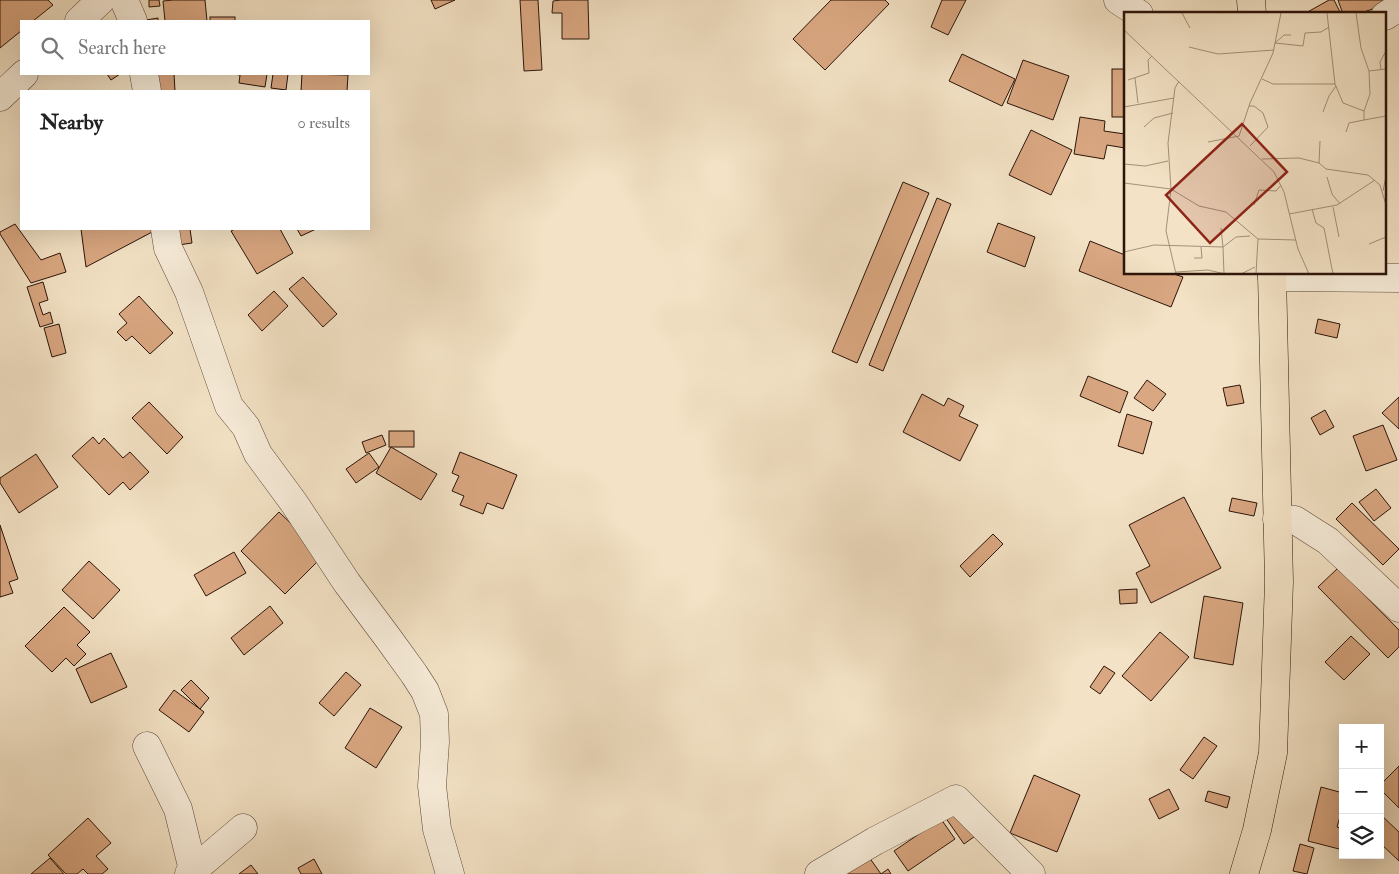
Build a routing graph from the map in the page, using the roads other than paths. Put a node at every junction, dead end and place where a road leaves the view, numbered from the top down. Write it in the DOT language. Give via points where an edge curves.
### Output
graph roads {
  1 [pos="101,0"];
  2 [pos="124,0"];
  3 [pos="1118,0"];
  4 [pos="1399,7"];
  5 [pos="1136,12"];
  6 [pos="1386,15"];
  7 [pos="80,20"];
  8 [pos="133,20"];
  9 [pos="23,75"];
  10 [pos="144,75"];
  11 [pos="147,90"];
  12 [pos="0,97"];
  13 [pos="165,230"];
  14 [pos="1272,275"];
  15 [pos="1399,278"];
  16 [pos="1278,519"];
  17 [pos="1399,608"];
  18 [pos="147,746"];
  19 [pos="243,828"];
  20 [pos="191,872"];
  21 [pos="450,874"];
  22 [pos="819,874"];
  23 [pos="1031,874"];
  24 [pos="1244,874"];
  1 -- 7 [label="street"];
  2 -- 8 [label="street"];
  3 -- 5 [label="street"];
  4 -- 6 [label="street"];
  9 -- 12 [label="street"];
  10 -- 11 [label="street"];
  13 -- 21 [label="street" via="168,248 189,292 229,406 246,427 258,454 424,691 434,714 432,786 437,829"];
  14 -- 15 [label="street"];
  14 -- 16 [label="main road"];
  16 -- 17 [label="street" via="1295,520 1328,541"];
  16 -- 24 [label="main road" via="1273,753"];
  18 -- 20 [label="street" via="178,809"];
  19 -- 20 [label="street"];
  22 -- 23 [label="street" via="956,799"];
}
